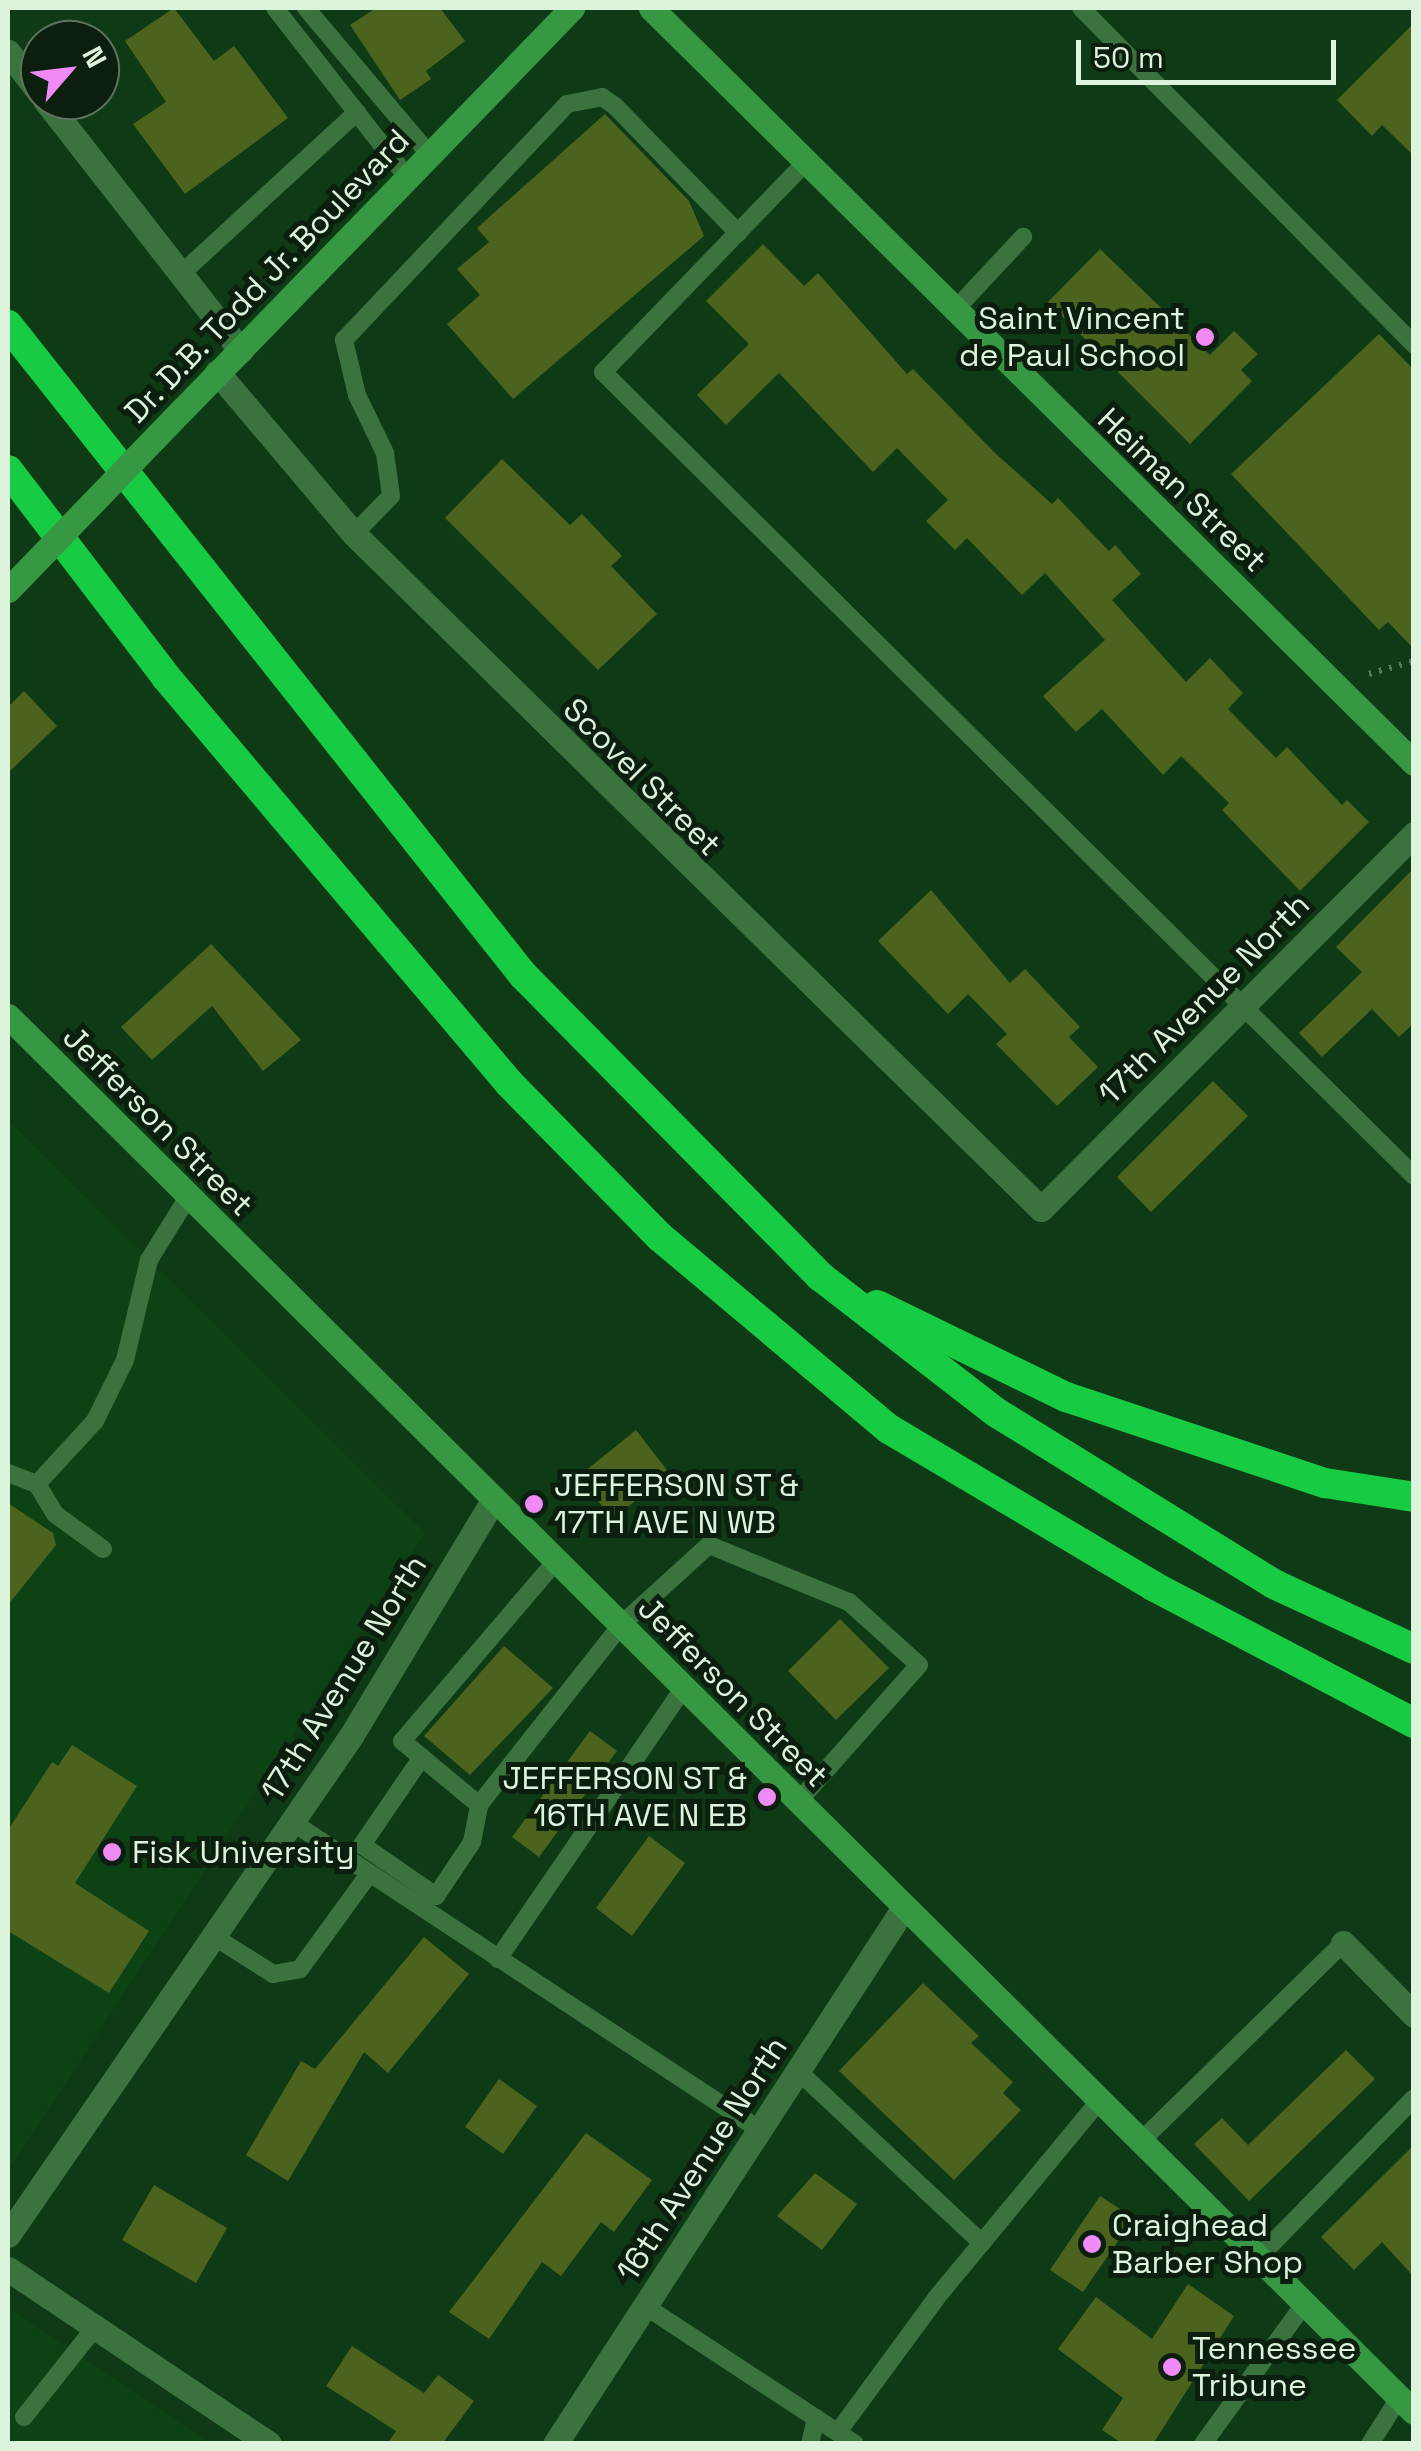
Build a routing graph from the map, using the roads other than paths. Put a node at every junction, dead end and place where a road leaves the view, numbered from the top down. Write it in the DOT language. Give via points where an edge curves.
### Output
graph roads {
  1 [pos="274,8"];
  2 [pos="306,8"];
  3 [pos="572,8"];
  4 [pos="651,8"];
  5 [pos="1081,8"];
  6 [pos="356,112"];
  7 [pos="61,120"];
  8 [pos="430,156"];
  9 [pos="805,164"];
  10 [pos="408,178"];
  11 [pos="738,233"];
  12 [pos="1023,236"];
  13 [pos="180,274"];
  14 [pos="953,312"];
  15 [pos="8,325"];
  16 [pos="1414,345"];
  17 [pos="240,351"];
  18 [pos="217,372"];
  19 [pos="8,470"];
  20 [pos="354,534"];
  21 [pos="8,590"];
  22 [pos="1414,762"];
  23 [pos="1414,834"];
  24 [pos="1244,1005"];
  25 [pos="8,1016"];
  26 [pos="1414,1176"];
  27 [pos="188,1197"];
  28 [pos="1041,1209"];
  29 [pos="821,1277"];
  30 [pos="8,1474"];
  31 [pos="37,1484"];
  32 [pos="1414,1497"];
  33 [pos="494,1499"];
  34 [pos="104,1549"];
  35 [pos="556,1561"];
  36 [pos="621,1626"];
  37 [pos="1414,1649"];
  38 [pos="683,1688"];
  39 [pos="1414,1723"];
  40 [pos="422,1758"];
  41 [pos="797,1803"];
  42 [pos="479,1805"];
  43 [pos="292,1822"];
  44 [pos="362,1845"];
  45 [pos="351,1862"];
  46 [pos="369,1874"];
  47 [pos="431,1904"];
  48 [pos="903,1909"];
  49 [pos="213,1936"];
  50 [pos="1343,1944"];
  51 [pos="498,1958"];
  52 [pos="1414,2014"];
  53 [pos="798,2071"];
  54 [pos="1414,2098"];
  55 [pos="1098,2100"];
  56 [pos="760,2130"];
  57 [pos="1140,2142"];
  58 [pos="8,2235"];
  59 [pos="982,2242"];
  60 [pos="1258,2258"];
  61 [pos="8,2270"];
  62 [pos="1304,2303"];
  63 [pos="645,2306"];
  64 [pos="96,2326"];
  65 [pos="1406,2405"];
  66 [pos="24,2416"];
  67 [pos="816,2418"];
  68 [pos="838,2432"];
  69 [pos="270,2444"];
  70 [pos="555,2444"];
  71 [pos="810,2444"];
  72 [pos="855,2444"];
  73 [pos="1204,2444"];
  74 [pos="1370,2444"];
  1 -- 6 [label="lane"];
  2 -- 8 [label="lane"];
  3 -- 8 [label="main road, Dr. D.B. Todd Jr. Boulevard"];
  4 -- 9 [label="main road, Heiman Street"];
  5 -- 16 [label="lane"];
  6 -- 10 [label="lane"];
  6 -- 13 [label="lane"];
  7 -- 13 [label="street"];
  8 -- 10 [label="main road, Dr. D.B. Todd Jr. Boulevard"];
  9 -- 11 [label="lane"];
  9 -- 14 [label="main road, Heiman Street"];
  10 -- 17 [label="main road, Dr. D.B. Todd Jr. Boulevard"];
  11 -- 20 [label="lane" via="602,96 567,104 344,340 357,395 385,454 391,496"];
  11 -- 24 [label="lane" via="604,372"];
  12 -- 14 [label="lane"];
  13 -- 17 [label="street"];
  14 -- 22 [label="main road, Heiman Street"];
  15 -- 29 [label="highway" via="523,975"];
  17 -- 18 [label="main road, Dr. D.B. Todd Jr. Boulevard"];
  18 -- 20 [label="street, Scovel Street"];
  18 -- 21 [label="main road, Dr. D.B. Todd Jr. Boulevard, bridge"];
  19 -- 39 [label="highway" via="166,677 510,1083 660,1237 889,1429 1153,1586"];
  20 -- 28 [label="street, Scovel Street"];
  23 -- 24 [label="street, 17th Avenue North"];
  24 -- 26 [label="lane"];
  24 -- 28 [label="street, 17th Avenue North"];
  25 -- 27 [label="main road, Jefferson Street"];
  27 -- 31 [label="lane" via="149,1260 125,1360 94,1421"];
  27 -- 33 [label="main road, Jefferson Street"];
  29 -- 32 [label="highway" via="1066,1397 1325,1483"];
  29 -- 37 [label="highway" via="997,1413 1274,1584"];
  30 -- 31 [label="lane"];
  31 -- 34 [label="lane" via="56,1514"];
  33 -- 35 [label="main road, Jefferson Street"];
  33 -- 43 [label="street, 17th Avenue North"];
  35 -- 36 [label="main road, Jefferson Street"];
  35 -- 40 [label="lane" via="402,1741"];
  36 -- 38 [label="main road, Jefferson Street"];
  36 -- 41 [label="lane" via="709,1545 848,1602 916,1660 917,1671"];
  36 -- 42 [label="lane"];
  38 -- 41 [label="main road, Jefferson Street"];
  38 -- 51 [label="lane"];
  40 -- 42 [label="lane"];
  40 -- 44 [label="lane"];
  41 -- 48 [label="main road, Jefferson Street"];
  42 -- 47 [label="lane" via="472,1842"];
  43 -- 45 [label="lane"];
  43 -- 49 [label="street, 17th Avenue North"];
  44 -- 45 [label="lane"];
  44 -- 47 [label="lane"];
  45 -- 46 [label="lane"];
  46 -- 47 [label="lane"];
  46 -- 49 [label="lane" via="300,1968 273,1974"];
  47 -- 51 [label="lane"];
  48 -- 53 [label="street, 16th Avenue North"];
  48 -- 55 [label="main road, Jefferson Street"];
  49 -- 58 [label="street, 17th Avenue North"];
  50 -- 52 [label="street"];
  50 -- 57 [label="lane"];
  51 -- 56 [label="lane"];
  53 -- 56 [label="street, 16th Avenue North"];
  53 -- 59 [label="lane"];
  54 -- 60 [label="lane"];
  55 -- 57 [label="main road, Jefferson Street"];
  55 -- 59 [label="lane"];
  56 -- 63 [label="street, 16th Avenue North"];
  57 -- 60 [label="main road, Jefferson Street"];
  59 -- 68 [label="lane"];
  60 -- 62 [label="main road, Jefferson Street"];
  61 -- 64 [label="street"];
  62 -- 65 [label="main road, Jefferson Street"];
  62 -- 73 [label="lane"];
  63 -- 67 [label="lane"];
  63 -- 70 [label="street, 16th Avenue North"];
  64 -- 66 [label="lane"];
  64 -- 69 [label="street"];
  65 -- 74 [label="lane"];
  67 -- 68 [label="lane"];
  67 -- 71 [label="lane"];
  68 -- 72 [label="lane"];
}
